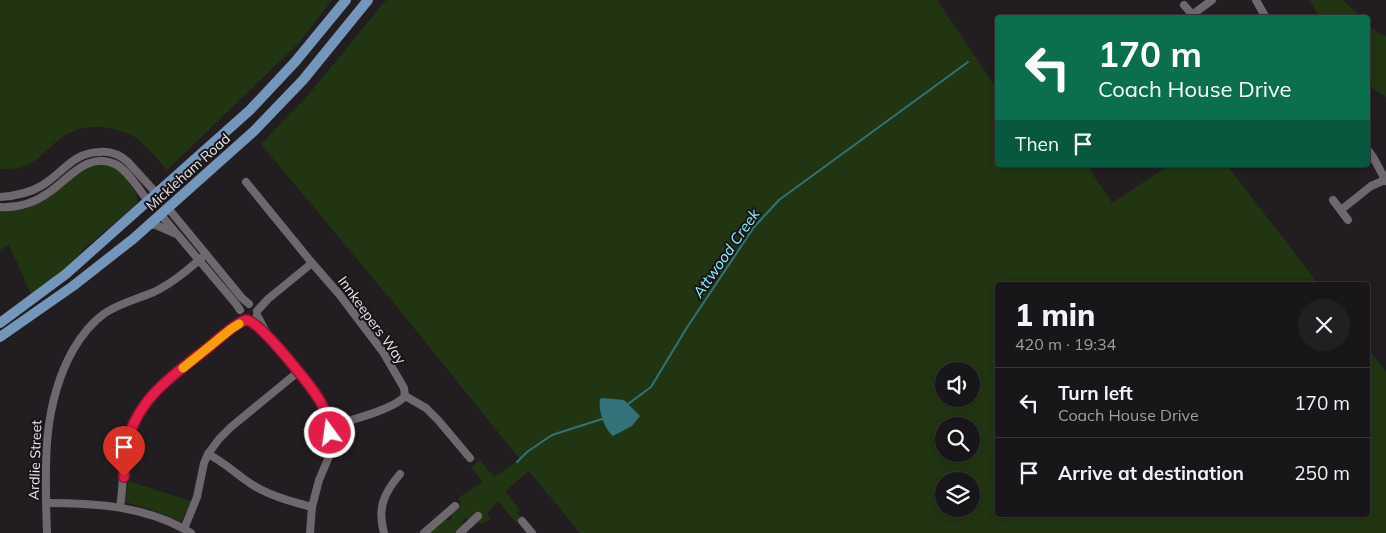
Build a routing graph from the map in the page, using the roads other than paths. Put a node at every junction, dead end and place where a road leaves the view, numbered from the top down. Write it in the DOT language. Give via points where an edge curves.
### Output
graph roads {
  1 [pos="346,0"];
  2 [pos="368,0"];
  3 [pos="1212,0"];
  4 [pos="1256,0"];
  5 [pos="1184,5"];
  6 [pos="1193,15"];
  7 [pos="1195,15"];
  8 [pos="1264,15"];
  9 [pos="1370,153"];
  10 [pos="1386,180"];
  11 [pos="246,182"];
  12 [pos="157,194"];
  13 [pos="0,197"];
  14 [pos="1333,200"];
  15 [pos="148,202"];
  16 [pos="0,206"];
  17 [pos="1341,210"];
  18 [pos="164,212"];
  19 [pos="1348,220"];
  20 [pos="149,225"];
  21 [pos="178,235"];
  22 [pos="206,254"];
  23 [pos="200,260"];
  24 [pos="312,263"];
  25 [pos="254,309"];
  26 [pos="244,317"];
  27 [pos="0,323"];
  28 [pos="266,334"];
  29 [pos="0,337"];
  30 [pos="298,372"];
  31 [pos="405,396"];
  32 [pos="329,426"];
  33 [pos="208,454"];
  34 [pos="470,458"];
  35 [pos="400,474"];
  36 [pos="46,503"];
  37 [pos="455,506"];
  38 [pos="120,507"];
  39 [pos="312,507"];
  40 [pos="478,516"];
  41 [pos="522,521"];
  42 [pos="188,531"];
  43 [pos="47,533"];
  44 [pos="310,533"];
  45 [pos="384,533"];
  46 [pos="424,533"];
  47 [pos="460,533"];
  48 [pos="532,533"];
  1 -- 12 [label="main road, Mickleham Road" via="250,110"];
  2 -- 18 [label="main road, Mickleham Road" via="285,99"];
  3 -- 7 [label="street"];
  4 -- 8 [label="street"];
  5 -- 6 [label="street"];
  9 -- 10 [label="street"];
  10 -- 17 [label="street" via="1371,186"];
  11 -- 24 [label="street, Innkeepers Way"];
  12 -- 13 [label="street" via="123,158 108,152 91,152 77,157 42,186 14,196"];
  12 -- 15 [label="main road, Mickleham Road"];
  12 -- 18 [label="main road"];
  14 -- 17 [label="street"];
  15 -- 16 [label="street" via="123,170 115,164 96,161 83,166 36,200"];
  15 -- 18 [label="main road"];
  15 -- 27 [label="main road, Mickleham Road" via="66,274"];
  17 -- 19 [label="street"];
  18 -- 20 [label="main road, Mickleham Road"];
  18 -- 21 [label="street"];
  18 -- 22 [label="street"];
  20 -- 21 [label="street"];
  20 -- 29 [label="main road, Mickleham Road" via="105,262"];
  21 -- 23 [label="street"];
  22 -- 23 [label="street, Ardlie Street"];
  22 -- 25 [label="street"];
  23 -- 26 [label="street"];
  23 -- 36 [label="street, Ardlie Street" via="165,286 105,312 77,343 61,375 49,415"];
  24 -- 25 [label="street"];
  24 -- 31 [label="street, Innkeepers Way" via="383,352 404,388"];
  25 -- 26 [label="street" via="254,319"];
  25 -- 26 [label="street" via="244,305"];
  25 -- 28 [label="street"];
  26 -- 28 [label="street"];
  26 -- 38 [label="street" via="149,398 132,427 125,448"];
  28 -- 30 [label="street"];
  30 -- 32 [label="street" via="321,402"];
  30 -- 33 [label="street" via="231,427"];
  31 -- 32 [label="street" via="399,402 362,418"];
  31 -- 34 [label="street" via="426,408"];
  32 -- 39 [label="street" via="328,459"];
  33 -- 39 [label="street" via="267,493"];
  33 -- 42 [label="street"];
  35 -- 45 [label="street" via="384,498 381,514"];
  36 -- 38 [label="street"];
  36 -- 43 [label="street, Ardlie Street"];
  37 -- 46 [label="street"];
  38 -- 42 [label="street"];
  39 -- 44 [label="street"];
  40 -- 47 [label="street"];
  41 -- 48 [label="street"];
}
